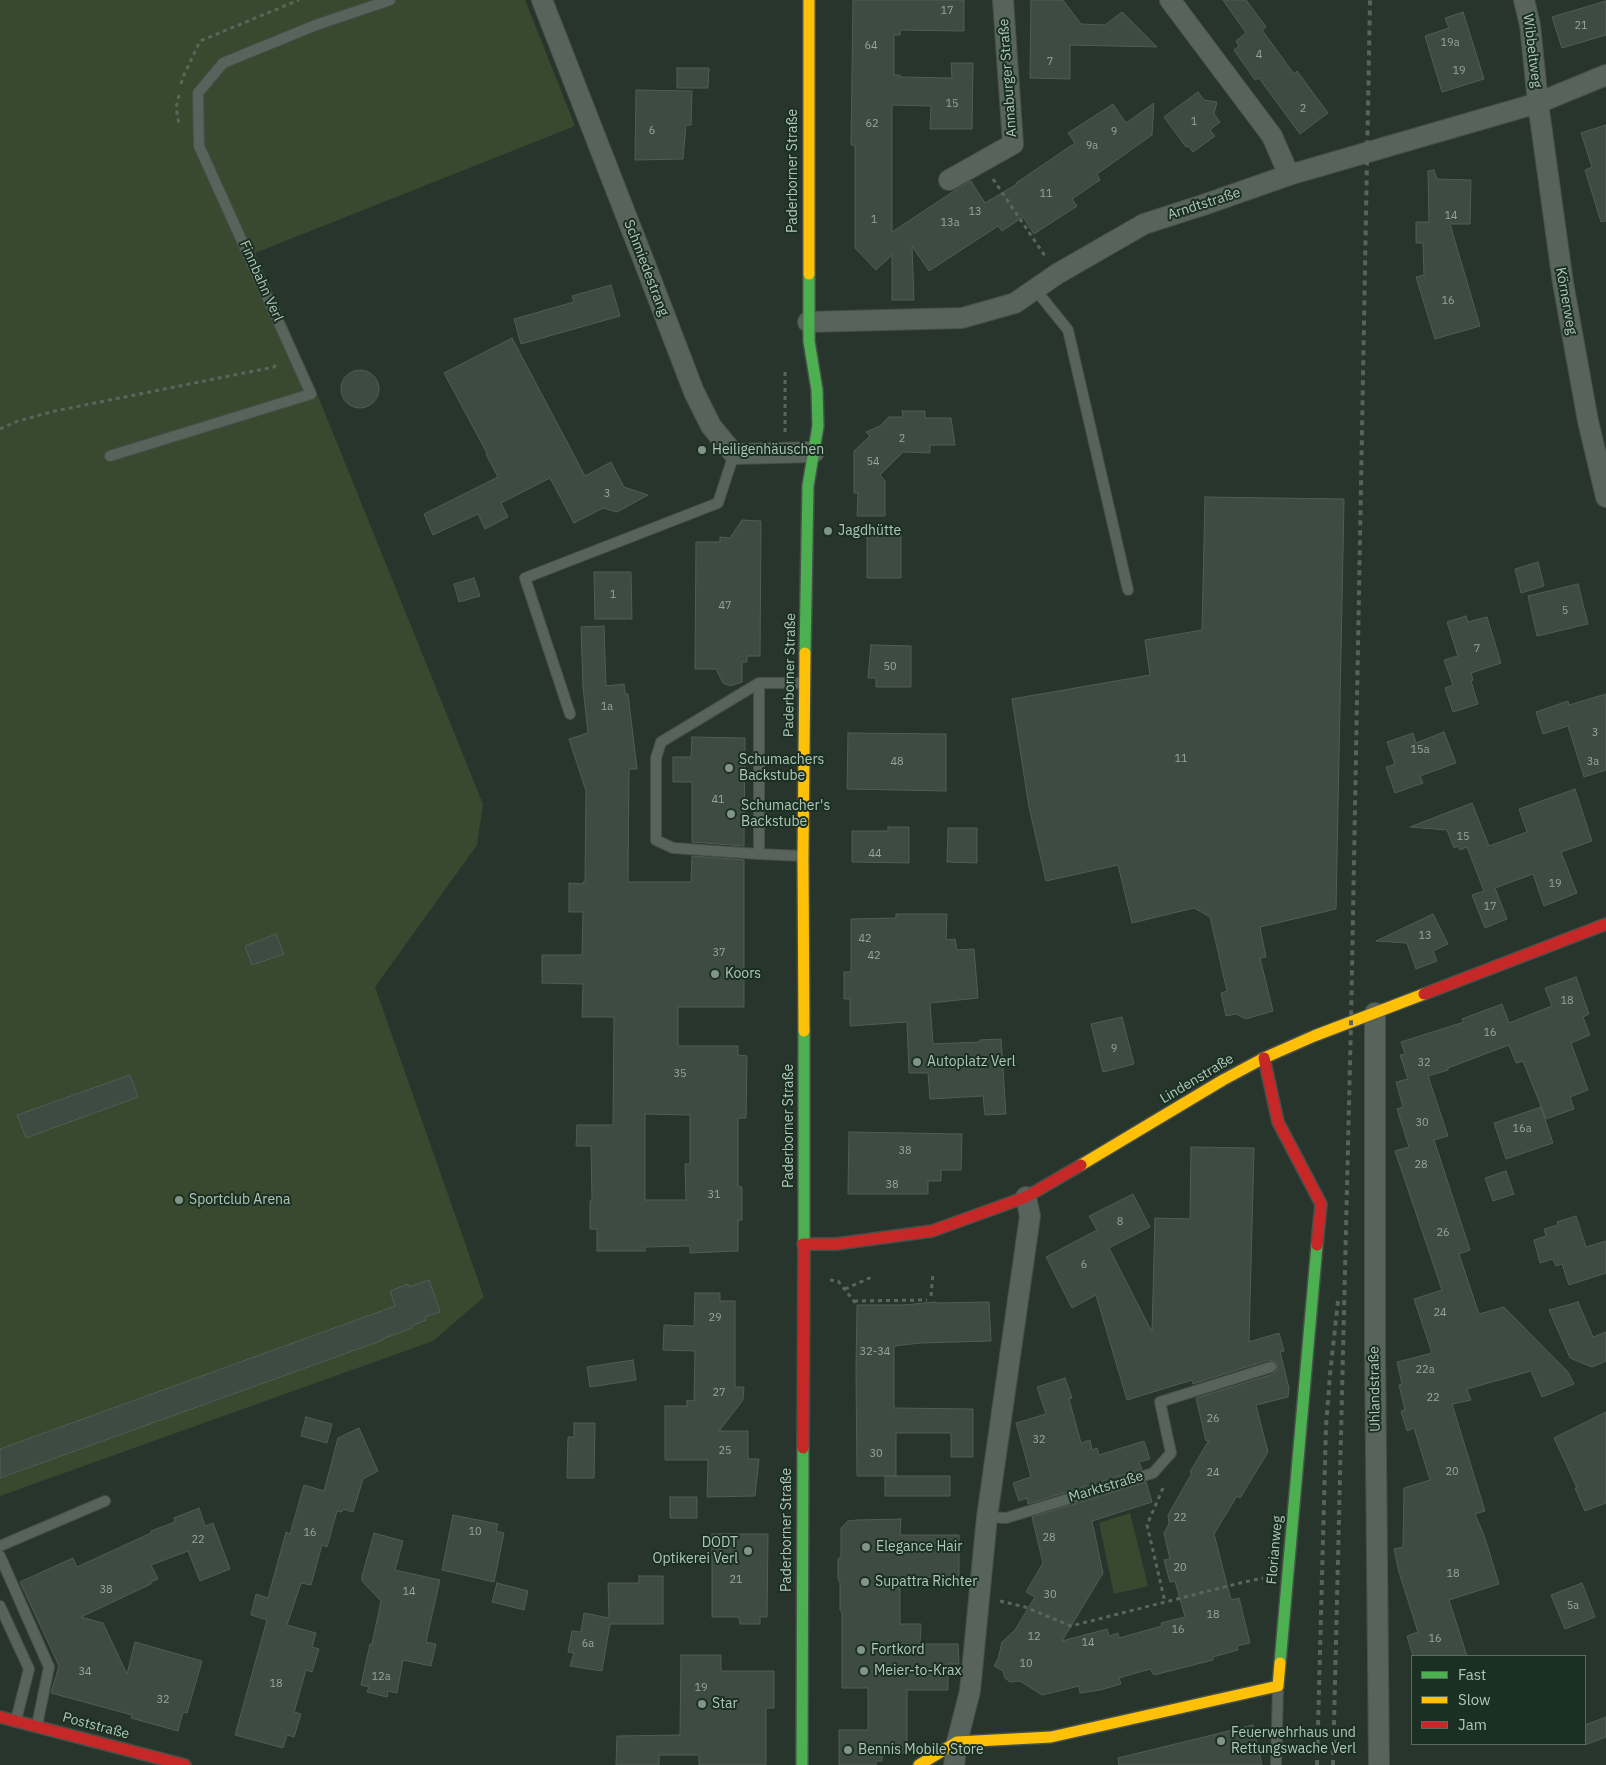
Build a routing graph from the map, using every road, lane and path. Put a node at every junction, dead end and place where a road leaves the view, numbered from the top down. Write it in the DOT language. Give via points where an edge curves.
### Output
graph roads {
  1 [pos="298,0"];
  2 [pos="390,0"];
  3 [pos="542,0"];
  4 [pos="809,0"];
  5 [pos="1003,0"];
  6 [pos="1170,0"];
  7 [pos="1524,0"];
  8 [pos="1606,75"];
  9 [pos="1538,103"];
  10 [pos="180,125"];
  11 [pos="981,162"];
  12 [pos="1289,175"];
  13 [pos="949,180"];
  14 [pos="1057,274"];
  15 [pos="1035,289"];
  16 [pos="808,331"];
  17 [pos="282,356"];
  18 [pos="803,376"];
  19 [pos="792,412"];
  20 [pos="785,421"];
  21 [pos="0,429"];
  22 [pos="806,449"];
  23 [pos="734,454"];
  24 [pos="110,456"];
  25 [pos="1606,497"];
  26 [pos="1128,590"];
  27 [pos="759,683"];
  28 [pos="805,683"];
  29 [pos="570,714"];
  30 [pos="759,854"];
  31 [pos="803,856"];
  32 [pos="1606,924"];
  33 [pos="1376,1013"];
  34 [pos="1264,1058"];
  35 [pos="1026,1196"];
  36 [pos="803,1244"];
  37 [pos="933,1273"];
  38 [pos="874,1276"];
  39 [pos="824,1280"];
  40 [pos="845,1289"];
  41 [pos="931,1296"];
  42 [pos="927,1300"];
  43 [pos="1271,1367"];
  44 [pos="1163,1462"];
  45 [pos="105,1501"];
  46 [pos="987,1517"];
  47 [pos="0,1546"];
  48 [pos="0,1556"];
  49 [pos="1288,1574"];
  50 [pos="980,1596"];
  51 [pos="1165,1602"];
  52 [pos="0,1606"];
  53 [pos="1278,1686"];
  54 [pos="0,1717"];
  55 [pos="16,1720"];
  56 [pos="37,1725"];
  57 [pos="957,1742"];
  58 [pos="185,1765"];
  59 [pos="802,1765"];
  60 [pos="919,1765"];
  61 [pos="954,1765"];
  62 [pos="1276,1765"];
  63 [pos="1379,1765"];
  1 -- 10 [label="path" via="200,41 183,76 176,108"];
  2 -- 24 [label="lane" via="316,25 223,63 198,93 200,146 311,394"];
  3 -- 23 [label="street, Schmiedestrang" via="694,392 711,426"];
  4 -- 16 [label="street, Paderborner Straße"];
  5 -- 11 [label="street, Annaburger Straße" via="1013,144"];
  6 -- 12 [label="street" via="1272,136"];
  7 -- 9 [label="street, Wibbeltweg" via="1530,25"];
  8 -- 9 [label="street, Arndtstraße"];
  9 -- 12 [label="street, Arndtstraße"];
  9 -- 25 [label="street, Körnerweg" via="1563,283 1588,421"];
  11 -- 13 [label="street, Annaburger Straße"];
  11 -- 14 [label="path"];
  12 -- 14 [label="street, Arndtstraße" via="1144,224"];
  14 -- 15 [label="street, Arndtstraße"];
  15 -- 16 [label="street, Arndtstraße" via="1016,303 962,318"];
  15 -- 26 [label="lane" via="1068,330"];
  16 -- 18 [label="street, Paderborner Straße"];
  16 -- 22 [label="street, Paderborner Straße" via="817,390 818,426"];
  17 -- 21 [label="path" via="274,367 55,411"];
  19 -- 20 [label="path" via="785,412"];
  22 -- 23 [label="street"];
  22 -- 28 [label="street, Paderborner Straße"];
  23 -- 29 [label="lane" via="718,503 525,578"];
  27 -- 28 [label="lane"];
  27 -- 30 [label="lane"];
  27 -- 30 [label="lane" via="661,742 656,758 656,840 673,848"];
  28 -- 31 [label="street, Paderborner Straße"];
  30 -- 31 [label="lane"];
  31 -- 36 [label="street, Paderborner Straße"];
  32 -- 33 [label="street, Lindenstraße"];
  33 -- 34 [label="street, Lindenstraße"];
  33 -- 63 [label="street, Uhlandstraße" via="1374,1342"];
  34 -- 35 [label="street, Lindenstraße"];
  34 -- 49 [label="street, Florianweg" via="1278,1122 1321,1204"];
  35 -- 36 [label="street, Lindenstraße" via="932,1231 836,1244"];
  35 -- 46 [label="street" via="1030,1216"];
  36 -- 59 [label="street, Paderborner Straße"];
  37 -- 41 [label="path"];
  38 -- 40 [label="path"];
  39 -- 40 [label="path" via="838,1281"];
  40 -- 42 [label="path" via="856,1303"];
  43 -- 44 [label="lane" via="1160,1402 1171,1453"];
  44 -- 46 [label="lane, Marktstraße" via="1153,1473 1144,1476 1006,1518"];
  44 -- 51 [label="path" via="1165,1483 1147,1525"];
  45 -- 47 [label="lane"];
  46 -- 50 [label="street"];
  48 -- 56 [label="lane" via="49,1667"];
  49 -- 51 [label="path"];
  49 -- 53 [label="street, Florianweg"];
  50 -- 51 [label="path" via="1025,1607 1071,1626"];
  50 -- 57 [label="street" via="970,1691"];
  52 -- 55 [label="lane" via="29,1669"];
  53 -- 57 [label="street" via="1051,1737"];
  53 -- 62 [label="lane"];
  54 -- 55 [label="street, Poststraße"];
  55 -- 56 [label="street, Poststraße"];
  56 -- 58 [label="street, Poststraße"];
  57 -- 60 [label="street"];
  57 -- 61 [label="street"];
}
